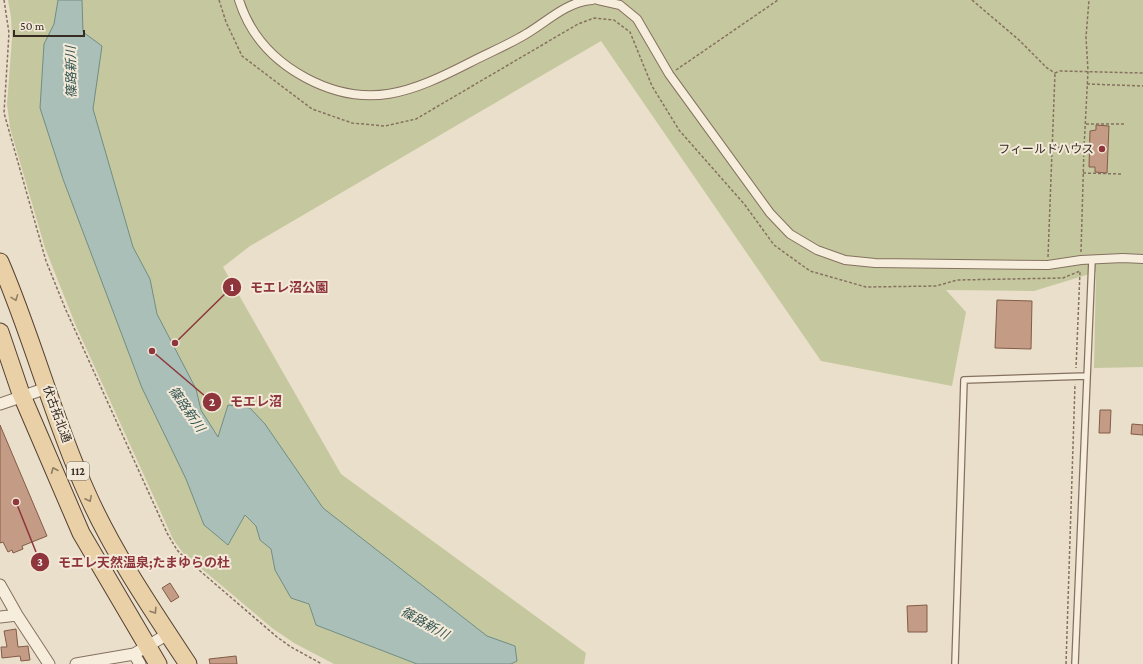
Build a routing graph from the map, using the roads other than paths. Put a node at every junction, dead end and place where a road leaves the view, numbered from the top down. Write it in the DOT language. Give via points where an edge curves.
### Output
graph roads {
  1 [pos="239,0"];
  2 [pos="592,0"];
  3 [pos="598,0"];
  4 [pos="1092,260"];
  5 [pos="1143,260"];
  6 [pos="0,262"];
  7 [pos="0,332"];
  8 [pos="1087,376"];
  9 [pos="47,388"];
  10 [pos="23,396"];
  11 [pos="0,404"];
  12 [pos="0,585"];
  13 [pos="17,615"];
  14 [pos="0,617"];
  15 [pos="168,634"];
  16 [pos="141,655"];
  17 [pos="49,664"];
  18 [pos="76,664"];
  19 [pos="158,664"];
  20 [pos="188,664"];
  21 [pos="955,664"];
  22 [pos="1075,664"];
  1 -- 2 [label="street" via="251,28 259,39 290,69 332,91 378,96 429,84 526,34 569,6"];
  3 -- 4 [label="street" via="620,5 637,19 669,74 770,213 790,234 816,250 845,260 875,263 1048,265"];
  4 -- 5 [label="street"];
  4 -- 8 [label="lane"];
  6 -- 9 [label="main road, 伏古拓北通 / 112, one-way"];
  7 -- 10 [label="main road, 伏古拓北通 / 112"];
  8 -- 21 [label="lane" via="964,380"];
  8 -- 22 [label="lane"];
  9 -- 10 [label="street"];
  9 -- 15 [label="main road, 伏古拓北通 / 112, one-way" via="85,489 104,528"];
  10 -- 11 [label="street"];
  16 -- 10 [label="main road, 伏古拓北通 / 112, one-way" via="81,533"];
  12 -- 13 [label="street"];
  13 -- 14 [label="street"];
  13 -- 17 [label="street"];
  15 -- 16 [label="street"];
  15 -- 20 [label="main road, 伏古拓北通 / 112"];
  16 -- 18 [label="street"];
  16 -- 19 [label="main road, 伏古拓北通 / 112"];
}
